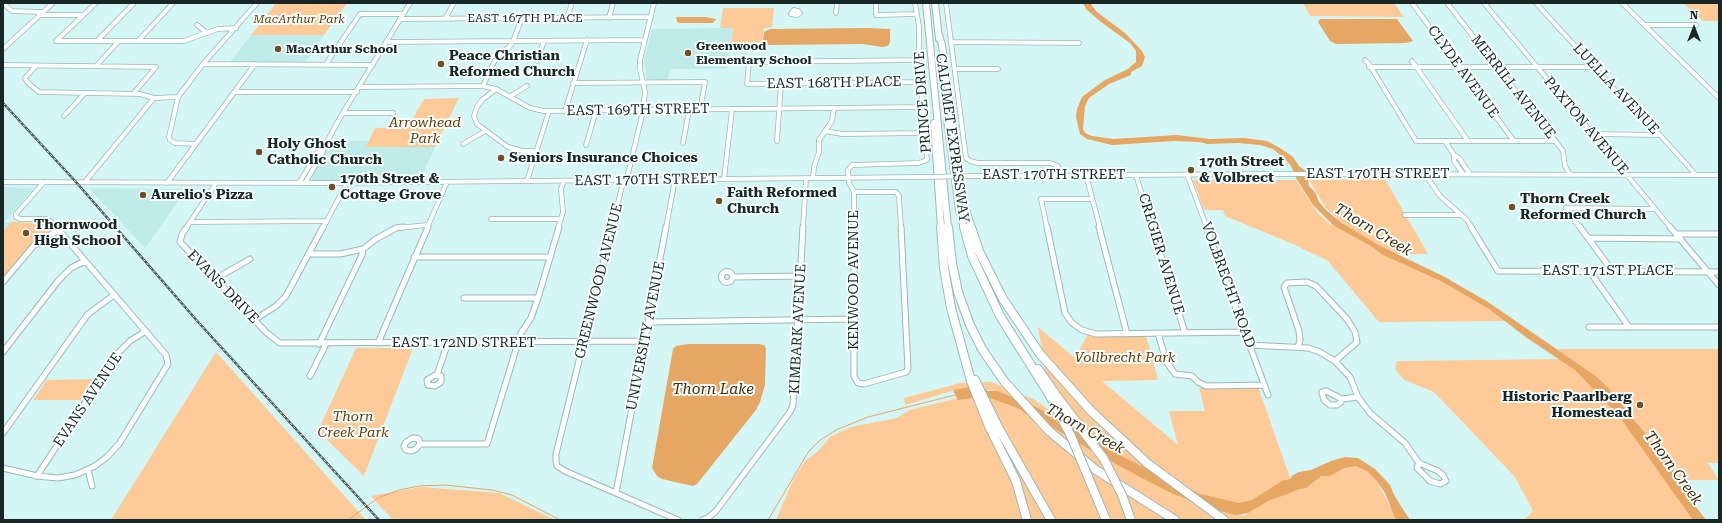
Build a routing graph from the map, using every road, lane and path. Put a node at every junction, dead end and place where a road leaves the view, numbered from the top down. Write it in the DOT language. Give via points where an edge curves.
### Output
graph roads {
  1 [pos="3,3"];
  2 [pos="53,3"];
  3 [pos="96,3"];
  4 [pos="134,3"];
  5 [pos="173,3"];
  6 [pos="257,3"];
  7 [pos="410,3"];
  8 [pos="454,3"];
  9 [pos="572,3"];
  10 [pos="614,3"];
  11 [pos="654,3"];
  12 [pos="796,3"];
  13 [pos="837,3"];
  14 [pos="876,3"];
  15 [pos="915,3"];
  16 [pos="926,3"];
  17 [pos="935,3"];
  18 [pos="946,3"];
  19 [pos="1412,3"];
  20 [pos="1447,3"];
  21 [pos="1484,3"];
  22 [pos="1536,3"];
  23 [pos="1622,3"];
  24 [pos="796,10"];
  25 [pos="836,13"];
  26 [pos="41,14"];
  27 [pos="403,14"];
  28 [pos="917,14"];
  29 [pos="83,16"];
  30 [pos="651,17"];
  31 [pos="522,18"];
  32 [pos="568,18"];
  33 [pos="609,18"];
  34 [pos="400,19"];
  35 [pos="445,19"];
  36 [pos="197,25"];
  37 [pos="1645,25"];
  38 [pos="1696,25"];
  39 [pos="236,28"];
  40 [pos="207,33"];
  41 [pos="939,35"];
  42 [pos="587,40"];
  43 [pos="645,40"];
  44 [pos="97,41"];
  45 [pos="119,41"];
  46 [pos="138,41"];
  47 [pos="514,41"];
  48 [pos="544,41"];
  49 [pos="386,42"];
  50 [pos="951,42"];
  51 [pos="1079,43"];
  52 [pos="3,49"];
  53 [pos="919,60"];
  54 [pos="1365,60"];
  55 [pos="537,61"];
  56 [pos="1412,61"];
  57 [pos="932,62"];
  58 [pos="203,64"];
  59 [pos="255,64"];
  60 [pos="326,64"];
  61 [pos="3,65"];
  62 [pos="373,65"];
  63 [pos="36,66"];
  64 [pos="96,66"];
  65 [pos="1369,67"];
  66 [pos="1416,67"];
  67 [pos="1459,67"];
  68 [pos="1497,67"];
  69 [pos="1537,67"];
  70 [pos="1594,67"];
  71 [pos="955,69"];
  72 [pos="998,69"];
  73 [pos="921,82"];
  74 [pos="573,83"];
  75 [pos="643,83"];
  76 [pos="781,83"];
  77 [pos="484,86"];
  78 [pos="527,86"];
  79 [pos="360,87"];
  80 [pos="496,89"];
  81 [pos="235,92"];
  82 [pos="357,92"];
  83 [pos="85,93"];
  84 [pos="133,94"];
  85 [pos="511,96"];
  86 [pos="178,97"];
  87 [pos="154,98"];
  88 [pos="1719,98"];
  89 [pos="923,107"];
  90 [pos="834,108"];
  91 [pos="779,109"];
  92 [pos="689,110"];
  93 [pos="700,110"];
  94 [pos="732,110"];
  95 [pos="549,111"];
  96 [pos="565,111"];
  97 [pos="596,111"];
  98 [pos="643,111"];
  99 [pos="344,113"];
  100 [pos="393,113"];
  101 [pos="64,116"];
  102 [pos="485,131"];
  103 [pos="825,131"];
  104 [pos="925,133"];
  105 [pos="1594,134"];
  106 [pos="1659,135"];
  107 [pos="777,141"];
  108 [pos="1445,141"];
  109 [pos="1468,141"];
  110 [pos="1514,141"];
  111 [pos="1556,141"];
  112 [pos="683,143"];
  113 [pos="196,144"];
  114 [pos="463,144"];
  115 [pos="586,145"];
  116 [pos="323,149"];
  117 [pos="536,151"];
  118 [pos="1454,156"];
  119 [pos="1187,174"];
  120 [pos="1425,174"];
  121 [pos="1463,174"];
  122 [pos="1470,174"];
  123 [pos="1062,175"];
  124 [pos="1086,175"];
  125 [pos="1136,175"];
  126 [pos="1570,175"];
  127 [pos="1628,175"];
  128 [pos="1696,175"];
  129 [pos="1719,175"];
  130 [pos="806,178"];
  131 [pos="813,178"];
  132 [pos="848,178"];
  133 [pos="675,179"];
  134 [pos="724,179"];
  135 [pos="625,180"];
  136 [pos="527,181"];
  137 [pos="564,181"];
  138 [pos="3,182"];
  139 [pos="44,182"];
  140 [pos="85,182"];
  141 [pos="447,182"];
  142 [pos="168,183"];
  143 [pos="216,183"];
  144 [pos="299,183"];
  145 [pos="305,183"];
  146 [pos="347,183"];
  147 [pos="854,192"];
  148 [pos="1092,198"];
  149 [pos="1655,209"];
  150 [pos="1405,215"];
  151 [pos="1462,215"];
  152 [pos="491,219"];
  153 [pos="561,219"];
  154 [pos="326,221"];
  155 [pos="190,222"];
  156 [pos="427,226"];
  157 [pos="59,230"];
  158 [pos="1676,234"];
  159 [pos="1719,234"];
  160 [pos="1588,238"];
  161 [pos="1681,239"];
  162 [pos="362,249"];
  163 [pos="309,254"];
  164 [pos="414,257"];
  165 [pos="550,257"];
  166 [pos="250,259"];
  167 [pos="86,261"];
  168 [pos="1590,272"];
  169 [pos="1613,272"];
  170 [pos="1708,272"];
  171 [pos="1719,272"];
  172 [pos="801,276"];
  173 [pos="733,277"];
  174 [pos="215,279"];
  175 [pos="3,282"];
  176 [pos="1719,285"];
  177 [pos="114,295"];
  178 [pos="464,298"];
  179 [pos="538,298"];
  180 [pos="855,319"];
  181 [pos="254,320"];
  182 [pos="798,320"];
  183 [pos="648,322"];
  184 [pos="1589,327"];
  185 [pos="1630,327"];
  186 [pos="1719,327"];
  187 [pos="146,331"];
  188 [pos="1245,332"];
  189 [pos="1158,333"];
  190 [pos="1186,333"];
  191 [pos="1127,334"];
  192 [pos="448,342"];
  193 [pos="518,342"];
  194 [pos="584,342"];
  195 [pos="644,342"];
  196 [pos="378,343"];
  197 [pos="283,344"];
  198 [pos="319,344"];
  199 [pos="326,344"];
  200 [pos="1250,345"];
  201 [pos="1298,347"];
  202 [pos="3,352"];
  203 [pos="1336,361"];
  204 [pos="437,375"];
  205 [pos="310,376"];
  206 [pos="1264,385"];
  207 [pos="1052,394"];
  208 [pos="1268,395"];
  209 [pos="1358,397"];
  210 [pos="1342,399"];
  211 [pos="983,405"];
  212 [pos="3,433"];
  213 [pos="420,444"];
  214 [pos="1419,463"];
  215 [pos="3,468"];
  216 [pos="88,469"];
  217 [pos="37,476"];
  218 [pos="92,486"];
  219 [pos="616,493"];
  220 [pos="678,520"];
  221 [pos="702,520"];
  222 [pos="1027,520"];
  223 [pos="1051,520"];
  224 [pos="1106,520"];
  225 [pos="1131,520"];
  226 [pos="1175,520"];
  227 [pos="1224,520"];
  1 -- 26 [label="street" via="12,11"];
  2 -- 26 [label="street"];
  3 -- 29 [label="street"];
  4 -- 44 [label="street"];
  5 -- 46 [label="street"];
  6 -- 39 [label="street"];
  7 -- 27 [label="street"];
  8 -- 35 [label="street"];
  9 -- 32 [label="street"];
  10 -- 33 [label="street"];
  11 -- 30 [label="street, GREENWOOD AVENUE"];
  12 -- 24 [label="street"];
  13 -- 25 [label="street"];
  14 -- 28 [label="street" via="876,15"];
  15 -- 28 [label="street, PRINCE DRIVE"];
  16 -- 57 [label="highway"];
  17 -- 41 [label="highway"];
  18 -- 50 [label="street"];
  19 -- 67 [label="street, CLYDE AVENUE"];
  20 -- 68 [label="street, MERRILL AVENUE"];
  21 -- 69 [label="street, PAXTON AVENUE"];
  22 -- 70 [label="street, LUELLA AVENUE"];
  23 -- 37 [label="street"];
  26 -- 29 [label="street"];
  26 -- 52 [label="street"];
  27 -- 34 [label="street"];
  27 -- 60 [label="street" via="360,14"];
  28 -- 53 [label="street, PRINCE DRIVE"];
  29 -- 44 [label="street" via="56,41"];
  30 -- 33 [label="street, EAST 167TH PLACE"];
  30 -- 43 [label="street, GREENWOOD AVENUE"];
  31 -- 32 [label="street, EAST 167TH PLACE"];
  31 -- 35 [label="street, EAST 167TH PLACE"];
  31 -- 47 [label="street"];
  32 -- 33 [label="street, EAST 167TH PLACE"];
  34 -- 35 [label="street, EAST 167TH PLACE"];
  34 -- 49 [label="street"];
  36 -- 40 [label="street"];
  37 -- 38 [label="street"];
  37 -- 88 [label="street"];
  39 -- 40 [label="street" via="218,29"];
  39 -- 58 [label="street"];
  40 -- 46 [label="street" via="184,41"];
  41 -- 207 [label="highway, CALUMET EXPRESSWAY" via="959,210 972,256 1000,316"];
  41 -- 227 [label="highway" via="960,184 970,225 979,251 1018,324 1060,378 1091,411 1147,463"];
  42 -- 43 [label="street"];
  42 -- 48 [label="street"];
  42 -- 74 [label="street"];
  43 -- 75 [label="street, GREENWOOD AVENUE" via="640,65"];
  44 -- 45 [label="street"];
  45 -- 46 [label="street"];
  45 -- 64 [label="street"];
  47 -- 48 [label="street"];
  47 -- 49 [label="street"];
  47 -- 77 [label="street" via="495,60"];
  48 -- 55 [label="street"];
  49 -- 62 [label="street"];
  50 -- 51 [label="street"];
  50 -- 71 [label="street"];
  53 -- 73 [label="street, PRINCE DRIVE"];
  53 -- 76 [label="street, EAST 168TH PLACE" via="749,62 747,84"];
  54 -- 65 [label="street"];
  56 -- 66 [label="street"];
  57 -- 211 [label="highway" via="931,80 944,268 959,339"];
  57 -- 226 [label="highway" via="954,277 962,306 982,349 1004,381 1033,415 1069,449 1096,470"];
  58 -- 59 [label="street"];
  58 -- 86 [label="street"];
  59 -- 60 [label="street"];
  59 -- 81 [label="street"];
  60 -- 62 [label="street"];
  61 -- 63 [label="street"];
  62 -- 79 [label="street"];
  63 -- 64 [label="street"];
  63 -- 83 [label="street" via="25,78 35,91"];
  64 -- 84 [label="street" via="156,67"];
  65 -- 66 [label="street"];
  65 -- 108 [label="street" via="1416,141"];
  66 -- 67 [label="street"];
  66 -- 109 [label="street"];
  67 -- 68 [label="street"];
  67 -- 110 [label="street, CLYDE AVENUE"];
  68 -- 69 [label="street"];
  68 -- 111 [label="street, MERRILL AVENUE"];
  69 -- 70 [label="street"];
  69 -- 105 [label="street, PAXTON AVENUE"];
  70 -- 106 [label="street, LUELLA AVENUE"];
  71 -- 72 [label="street"];
  71 -- 123 [label="street" via="967,160 978,163 1050,163 1058,166"];
  73 -- 76 [label="street, EAST 168TH PLACE"];
  73 -- 89 [label="street, PRINCE DRIVE"];
  74 -- 75 [label="street"];
  74 -- 96 [label="street"];
  75 -- 93 [label="street" via="705,82"];
  75 -- 98 [label="street, GREENWOOD AVENUE"];
  76 -- 91 [label="street"];
  77 -- 79 [label="street, EAST 169TH STREET"];
  77 -- 80 [label="street, EAST 169TH STREET"];
  78 -- 85 [label="street"];
  79 -- 82 [label="street"];
  80 -- 85 [label="street, EAST 169TH STREET"];
  80 -- 102 [label="street" via="482,100 475,110 476,122"];
  81 -- 82 [label="street"];
  81 -- 113 [label="street"];
  82 -- 99 [label="street"];
  83 -- 84 [label="street"];
  83 -- 101 [label="street"];
  84 -- 87 [label="street"];
  85 -- 95 [label="street, EAST 169TH STREET" via="533,109"];
  86 -- 87 [label="street"];
  86 -- 113 [label="street" via="170,140 175,143"];
  87 -- 140 [label="street"];
  89 -- 90 [label="street, EAST 169TH STREET"];
  89 -- 104 [label="street, PRINCE DRIVE"];
  90 -- 91 [label="street, EAST 169TH STREET"];
  90 -- 103 [label="street" via="833,118"];
  91 -- 94 [label="street, EAST 169TH STREET"];
  91 -- 107 [label="street"];
  92 -- 93 [label="street, EAST 169TH STREET"];
  92 -- 98 [label="street, EAST 169TH STREET"];
  92 -- 112 [label="street"];
  93 -- 94 [label="street, EAST 169TH STREET"];
  94 -- 134 [label="street"];
  95 -- 96 [label="street, EAST 169TH STREET"];
  95 -- 117 [label="street"];
  96 -- 97 [label="street, EAST 169TH STREET"];
  97 -- 98 [label="street, EAST 169TH STREET"];
  97 -- 115 [label="street"];
  98 -- 135 [label="street, GREENWOOD AVENUE"];
  99 -- 100 [label="street"];
  99 -- 116 [label="street"];
  102 -- 114 [label="street"];
  102 -- 117 [label="street" via="514,149"];
  103 -- 104 [label="street" via="845,134"];
  103 -- 131 [label="street" via="819,140"];
  104 -- 132 [label="street, PRINCE DRIVE" via="926,162 855,164 849,168"];
  105 -- 106 [label="street"];
  105 -- 127 [label="street, PAXTON AVENUE"];
  106 -- 128 [label="street, LUELLA AVENUE"];
  108 -- 109 [label="street"];
  108 -- 118 [label="street"];
  109 -- 110 [label="street"];
  110 -- 111 [label="street"];
  111 -- 126 [label="street, MERRILL AVENUE" via="1563,151 1565,166"];
  113 -- 142 [label="street"];
  116 -- 144 [label="street" via="318,152"];
  116 -- 145 [label="street"];
  117 -- 136 [label="street"];
  118 -- 121 [label="street" via="1454,161"];
  118 -- 122 [label="street" via="1459,158"];
  119 -- 120 [label="street, EAST 170TH STREET"];
  119 -- 125 [label="street, EAST 170TH STREET"];
  119 -- 188 [label="street, VOLBRECHT ROAD"];
  120 -- 121 [label="street, EAST 170TH STREET"];
  120 -- 151 [label="street" via="1440,196"];
  121 -- 122 [label="street, EAST 170TH STREET"];
  122 -- 126 [label="street, EAST 170TH STREET"];
  123 -- 124 [label="street, EAST 170TH STREET"];
  123 -- 132 [label="street, EAST 170TH STREET, bridge"];
  124 -- 125 [label="street, EAST 170TH STREET"];
  124 -- 148 [label="street"];
  125 -- 190 [label="street, CREGIER AVENUE"];
  126 -- 127 [label="street, EAST 170TH STREET"];
  127 -- 128 [label="street, EAST 170TH STREET"];
  127 -- 149 [label="street, PAXTON AVENUE"];
  128 -- 129 [label="street, EAST 170TH STREET"];
  130 -- 131 [label="street, EAST 170TH STREET"];
  130 -- 134 [label="street, EAST 170TH STREET"];
  130 -- 172 [label="street, KIMBARK AVENUE"];
  131 -- 132 [label="street, EAST 170TH STREET"];
  132 -- 147 [label="street, KENWOOD AVENUE"];
  133 -- 134 [label="street, EAST 170TH STREET"];
  133 -- 135 [label="street, EAST 170TH STREET"];
  133 -- 183 [label="street, UNIVERSITY AVENUE"];
  135 -- 137 [label="street, EAST 170TH STREET"];
  135 -- 194 [label="street, GREENWOOD AVENUE"];
  136 -- 137 [label="street, EAST 170TH STREET"];
  136 -- 141 [label="street, EAST 170TH STREET"];
  137 -- 153 [label="street" via="561,189"];
  138 -- 139 [label="street, EAST 170TH STREET"];
  139 -- 140 [label="street, EAST 170TH STREET"];
  139 -- 157 [label="street" via="15,216 20,219 49,220"];
  140 -- 142 [label="street, EAST 170TH STREET"];
  141 -- 146 [label="street, EAST 170TH STREET"];
  141 -- 156 [label="street"];
  142 -- 143 [label="street, EAST 170TH STREET"];
  143 -- 144 [label="street, EAST 170TH STREET"];
  143 -- 155 [label="street, EVANS DRIVE"];
  144 -- 145 [label="street, EAST 170TH STREET"];
  145 -- 146 [label="street, EAST 170TH STREET"];
  146 -- 154 [label="street"];
  147 -- 180 [label="street, KENWOOD AVENUE"];
  147 -- 180 [label="street, KENWOOD AVENUE" via="899,194 908,371 867,384 858,383 854,376"];
  148 -- 191 [label="street"];
  148 -- 191 [label="street" via="1041,199 1063,307 1068,318 1077,327 1096,334"];
  149 -- 158 [label="street, PAXTON AVENUE"];
  149 -- 160 [label="street" via="1566,208"];
  150 -- 151 [label="street"];
  151 -- 168 [label="street, EAST 171ST PLACE" via="1498,271"];
  152 -- 153 [label="street"];
  153 -- 165 [label="street"];
  154 -- 155 [label="street"];
  154 -- 163 [label="street"];
  155 -- 174 [label="street, EVANS DRIVE" via="180,242"];
  156 -- 162 [label="street" via="396,228"];
  156 -- 164 [label="street"];
  157 -- 167 [label="street"];
  157 -- 175 [label="street" via="36,243"];
  158 -- 159 [label="street"];
  158 -- 161 [label="street, PAXTON AVENUE"];
  160 -- 161 [label="street"];
  160 -- 169 [label="street"];
  161 -- 170 [label="street, PAXTON AVENUE"];
  162 -- 163 [label="street" via="340,254"];
  162 -- 198 [label="street" via="362,255"];
  163 -- 181 [label="street" via="283,300"];
  164 -- 165 [label="street"];
  164 -- 196 [label="street"];
  165 -- 179 [label="street"];
  166 -- 174 [label="street"];
  167 -- 177 [label="street"];
  167 -- 202 [label="street" via="71,268 62,276"];
  168 -- 169 [label="street, EAST 171ST PLACE"];
  168 -- 185 [label="street"];
  169 -- 170 [label="street, EAST 171ST PLACE"];
  170 -- 171 [label="street, EAST 171ST PLACE"];
  170 -- 176 [label="street, PAXTON AVENUE"];
  172 -- 173 [label="street"];
  172 -- 182 [label="street, KIMBARK AVENUE"];
  174 -- 181 [label="street, EVANS DRIVE"];
  177 -- 187 [label="street"];
  177 -- 212 [label="street" via="88,314"];
  178 -- 179 [label="street"];
  179 -- 193 [label="street"];
  180 -- 182 [label="street"];
  181 -- 197 [label="street, EVANS DRIVE" via="270,336"];
  182 -- 183 [label="street"];
  182 -- 221 [label="street, KIMBARK AVENUE" via="793,405 790,412 716,511"];
  183 -- 195 [label="street, UNIVERSITY AVENUE"];
  184 -- 185 [label="street"];
  185 -- 186 [label="street"];
  187 -- 216 [label="street" via="167,357 168,366 119,444 107,457"];
  187 -- 217 [label="street, EVANS AVENUE" via="130,341 117,354"];
  188 -- 190 [label="street"];
  188 -- 200 [label="street, VOLBRECHT ROAD"];
  189 -- 190 [label="street"];
  189 -- 191 [label="street"];
  189 -- 206 [label="street" via="1166,361 1175,374 1192,376 1206,386"];
  192 -- 193 [label="street, EAST 172ND STREET"];
  192 -- 196 [label="street, EAST 172ND STREET"];
  192 -- 204 [label="street"];
  193 -- 194 [label="street, EAST 172ND STREET"];
  193 -- 213 [label="street" via="487,444"];
  194 -- 195 [label="street, EAST 172ND STREET"];
  194 -- 219 [label="street, GREENWOOD AVENUE" via="556,454 557,466 565,472"];
  195 -- 219 [label="street, UNIVERSITY AVENUE"];
  196 -- 199 [label="street, EAST 172ND STREET"];
  197 -- 198 [label="street, EAST 172ND STREET"];
  198 -- 199 [label="street, EAST 172ND STREET"];
  199 -- 205 [label="street"];
  200 -- 201 [label="street"];
  200 -- 206 [label="street, VOLBRECHT ROAD"];
  201 -- 203 [label="street" via="1318,351"];
  201 -- 203 [label="street" via="1300,335 1284,287 1287,283 1301,282 1316,286 1350,323 1355,332 1357,342"];
  203 -- 209 [label="street" via="1350,377"];
  206 -- 208 [label="street, VOLBRECHT ROAD"];
  207 -- 224 [label="highway, bridge"];
  207 -- 225 [label="highway, bridge" via="1104,459"];
  209 -- 210 [label="street"];
  209 -- 214 [label="street" via="1370,413 1405,443"];
  211 -- 222 [label="highway" via="1016,481"];
  211 -- 223 [label="highway"];
  214 -- 214 [label="street" via="1417,468 1430,481 1440,484 1446,481 1438,471"];
  215 -- 217 [label="street"];
  216 -- 217 [label="street" via="63,477"];
  216 -- 218 [label="street"];
  219 -- 220 [label="street"];
}
